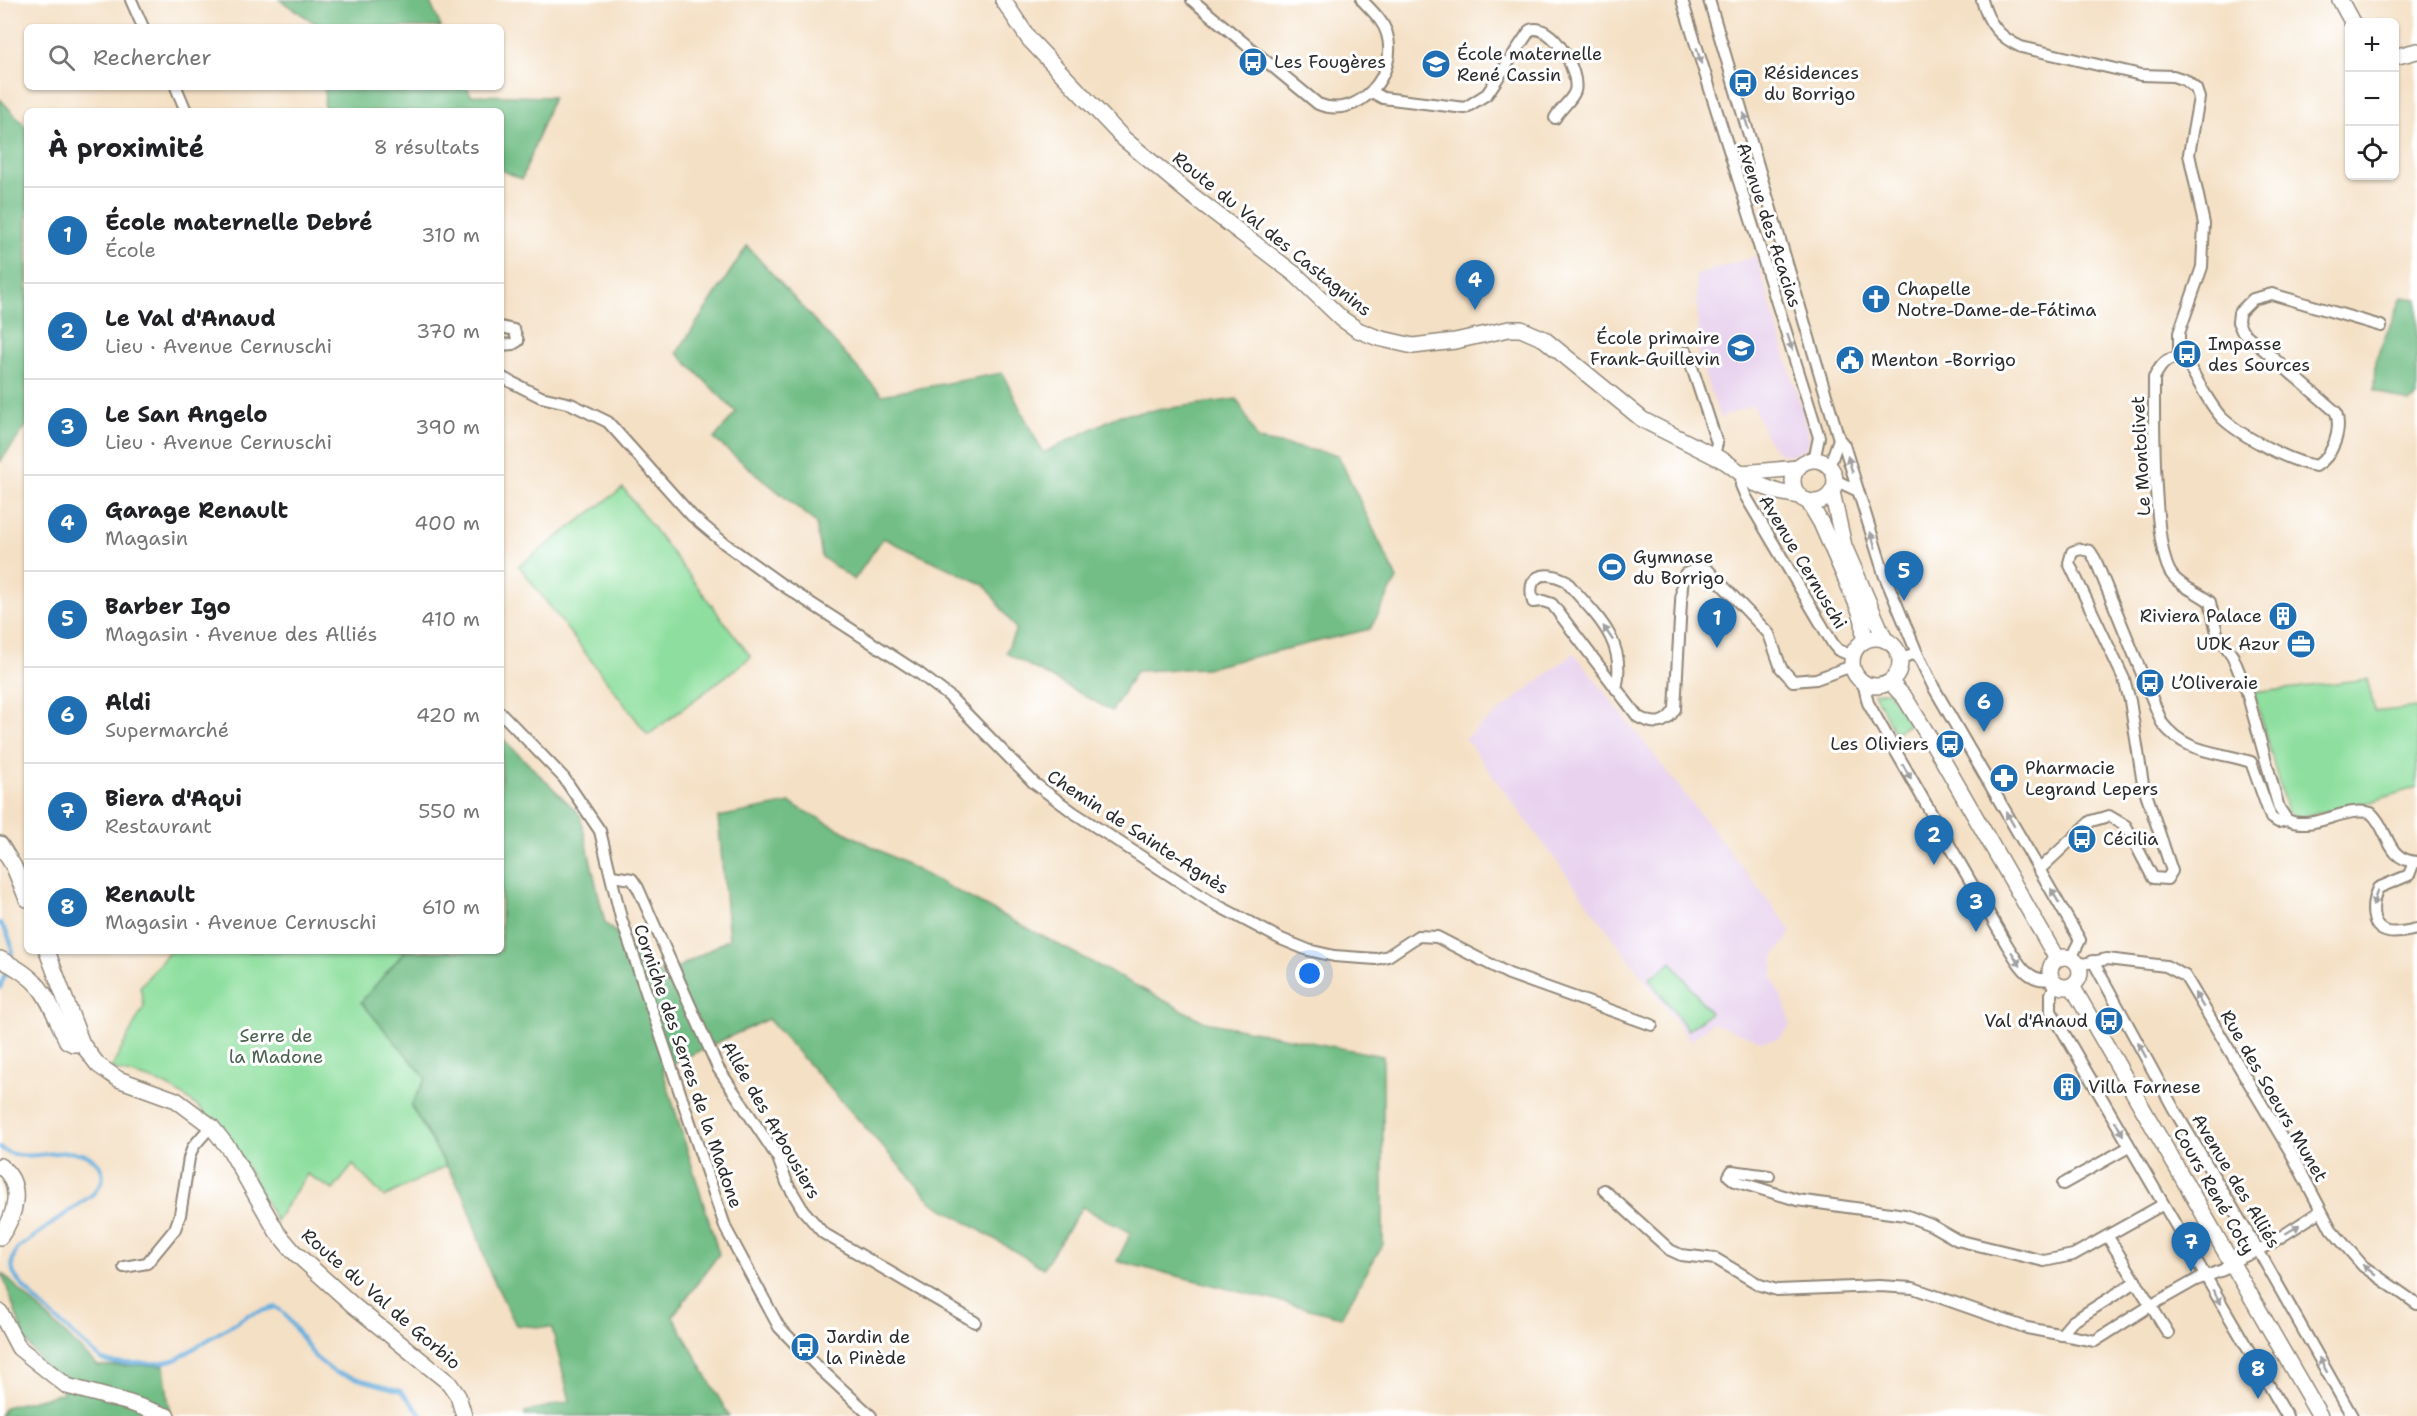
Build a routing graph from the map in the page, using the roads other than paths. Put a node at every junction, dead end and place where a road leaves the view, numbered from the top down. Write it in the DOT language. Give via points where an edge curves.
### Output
graph roads {
  1 [pos="130,0"];
  2 [pos="1003,0"];
  3 [pos="1192,0"];
  4 [pos="1362,0"];
  5 [pos="1682,0"];
  6 [pos="1709,0"];
  7 [pos="1982,0"];
  8 [pos="2340,0"];
  9 [pos="2350,18"];
  10 [pos="142,24"];
  11 [pos="2417,51"];
  12 [pos="2399,56"];
  13 [pos="177,90"];
  14 [pos="1372,92"];
  15 [pos="185,108"];
  16 [pos="1555,118"];
  17 [pos="2381,326"];
  18 [pos="504,328"];
  19 [pos="504,345"];
  20 [pos="1687,352"];
  21 [pos="2179,357"];
  22 [pos="504,378"];
  23 [pos="1839,439"];
  24 [pos="1720,459"];
  25 [pos="1814,461"];
  26 [pos="1798,468"];
  27 [pos="1742,473"];
  28 [pos="1832,480"];
  29 [pos="1858,491"];
  30 [pos="1803,498"];
  31 [pos="1885,640"];
  32 [pos="1864,641"];
  33 [pos="1917,653"];
  34 [pos="1900,658"];
  35 [pos="1853,661"];
  36 [pos="1863,682"];
  37 [pos="1890,682"];
  38 [pos="1616,688"];
  39 [pos="504,716"];
  40 [pos="2287,820"];
  41 [pos="0,844"];
  42 [pos="2416,862"];
  43 [pos="2039,870"];
  44 [pos="612,876"];
  45 [pos="24,892"];
  46 [pos="2417,929"];
  47 [pos="48,954"];
  48 [pos="0,959"];
  49 [pos="2075,961"];
  50 [pos="2053,981"];
  51 [pos="2072,986"];
  52 [pos="1652,1025"];
  53 [pos="82,1044"];
  54 [pos="211,1126"];
  55 [pos="2129,1147"];
  56 [pos="0,1166"];
  57 [pos="1769,1176"];
  58 [pos="2063,1184"];
  59 [pos="1605,1190"];
  60 [pos="2162,1205"];
  61 [pos="2321,1211"];
  62 [pos="0,1237"];
  63 [pos="2108,1237"];
  64 [pos="2261,1248"];
  65 [pos="2232,1262"];
  66 [pos="124,1267"];
  67 [pos="2205,1277"];
  68 [pos="2135,1282"];
  69 [pos="2417,1304"];
  70 [pos="2150,1306"];
  71 [pos="0,1312"];
  72 [pos="975,1322"];
  73 [pos="2168,1333"];
  74 [pos="2061,1335"];
  75 [pos="168,1416"];
  76 [pos="464,1416"];
  77 [pos="871,1416"];
  78 [pos="2287,1416"];
  79 [pos="2320,1416"];
  80 [pos="2352,1416"];
  1 -- 10 [label="street"];
  2 -- 24 [label="street, Route du Val des Castagnins" via="1029,39 1124,139 1296,275 1358,330 1378,339 1413,346 1509,329 1530,333 1544,339 1635,415"];
  3 -- 14 [label="street" via="1318,104 1343,108"];
  4 -- 14 [label="street" via="1379,19 1389,42 1390,59"];
  5 -- 25 [label="street, Avenue des Acacias, one-way" via="1819,437"];
  23 -- 6 [label="street, Avenue des Acacias, one-way"];
  7 -- 21 [label="street" via="1996,32 2020,47 2141,75 2173,76 2196,89 2199,98 2189,153 2204,224 2202,267 2179,333"];
  8 -- 9 [label="street"];
  11 -- 12 [label="street"];
  13 -- 15 [label="street"];
  14 -- 16 [label="street" via="1383,98 1465,108 1487,94 1530,30 1537,28 1556,41 1575,79 1575,92"];
  17 -- 21 [label="street" via="2272,294 2253,299 2239,313 2242,331 2336,412 2339,431 2325,461 2316,466 2301,464 2221,417 2187,363"];
  18 -- 19 [label="street" via="514,330 518,341"];
  20 -- 24 [label="street"];
  21 -- 40 [label="street, Le Montolivet" via="2161,364 2154,378 2155,478 2166,562 2181,585 2210,602 2217,633 2240,671 2279,808"];
  22 -- 52 [label="street, Chemin de Sainte-Agnès" via="608,422 692,516 724,543 920,674 949,696 1034,783 1211,902 1281,939 1334,956 1376,959 1388,956 1418,936 1437,937 1509,974"];
  23 -- 28 [label="street"];
  29 -- 23 [label="street, Avenue des Acacias, one-way"];
  24 -- 27 [label="street, Route du Val des Castagnins"];
  25 -- 26 [label="street"];
  25 -- 28 [label="street"];
  26 -- 27 [label="street"];
  26 -- 30 [label="street" via="1793,479"];
  27 -- 30 [label="street, Route du Val des Castagnins" via="1754,483"];
  27 -- 35 [label="street, Avenue Cernuschi" via="1746,497 1833,644"];
  28 -- 29 [label="street"];
  28 -- 30 [label="street" via="1824,500"];
  28 -- 31 [label="street" via="1844,546"];
  33 -- 29 [label="street, one-way" via="1890,590"];
  30 -- 32 [label="street" via="1821,522 1859,609"];
  31 -- 32 [label="street"];
  31 -- 34 [label="street"];
  32 -- 35 [label="street"];
  33 -- 34 [label="street"];
  43 -- 33 [label="street, one-way"];
  34 -- 37 [label="street" via="1899,672"];
  35 -- 36 [label="street"];
  35 -- 38 [label="street" via="1816,680 1793,681 1781,669 1768,634 1708,570 1700,568 1685,574 1682,585 1677,696 1670,717 1658,724 1638,717"];
  36 -- 37 [label="street" via="1881,686"];
  36 -- 50 [label="street, one-way" via="1868,703 2007,945 2030,976"];
  37 -- 49 [label="street" via="1905,698"];
  38 -- 38 [label="street, one-way" via="1619,678 1613,636 1565,580 1555,575 1541,575 1533,580 1533,602 1552,604"];
  39 -- 44 [label="street, Corniche des Serres de la Madone" via="564,778 587,809 600,831"];
  40 -- 42 [label="street" via="2303,825 2372,813 2397,855"];
  40 -- 43 [label="street" via="2278,822 2271,818 2251,762 2192,747 2173,737 2162,723 2096,559 2090,551 2080,549 2072,552 2069,563 2124,679 2143,784 2172,871 2167,879 2153,878 2126,826 2109,816 2091,821"];
  41 -- 45 [label="street"];
  42 -- 46 [label="street, one-way" via="2409,875 2378,888 2372,906 2381,929 2389,933"];
  49 -- 43 [label="street, one-way" via="2080,940"];
  44 -- 72 [label="street, Allée des Arbousiers" via="632,879 638,888 718,1068 778,1158 803,1210 823,1233"];
  44 -- 77 [label="street, Corniche des Serres de la Madone" via="621,918 726,1229 780,1327"];
  47 -- 53 [label="street, Route du Val de Gorbio"];
  48 -- 53 [label="street" via="41,986 67,1041"];
  49 -- 50 [label="street" via="2050,970"];
  49 -- 51 [label="street" via="2079,979"];
  61 -- 49 [label="street, Rue des Soeurs Munet, one-way" via="2291,1153 2185,976 2166,966"];
  64 -- 49 [label="street, Avenue des Alliés, one-way"];
  50 -- 51 [label="street" via="2063,987"];
  50 -- 55 [label="street, one-way" via="2051,1011"];
  51 -- 65 [label="street, Cours René Coty"];
  53 -- 54 [label="street, Route du Val de Gorbio" via="108,1073 176,1100"];
  54 -- 66 [label="street" via="189,1158 175,1229 147,1263"];
  54 -- 76 [label="street, Route du Val de Gorbio" via="293,1251 449,1383"];
  55 -- 58 [label="street"];
  55 -- 60 [label="street"];
  56 -- 62 [label="street" via="9,1175 15,1199 11,1222"];
  57 -- 63 [label="street" via="1732,1171 1729,1176 1797,1200 1905,1215 1957,1240 2044,1261 2073,1255"];
  59 -- 74 [label="street" via="1670,1250 1716,1259 1760,1285 1778,1290 1913,1288 2027,1329"];
  60 -- 63 [label="street"];
  60 -- 67 [label="street"];
  64 -- 61 [label="street, one-way"];
  69 -- 61 [label="street, Rue des Soeurs Munet, one-way" via="2363,1266"];
  63 -- 68 [label="street"];
  64 -- 65 [label="street"];
  80 -- 64 [label="street, Avenue des Alliés, one-way"];
  65 -- 67 [label="street"];
  65 -- 79 [label="street, Cours René Coty"];
  67 -- 70 [label="street"];
  67 -- 78 [label="street, one-way"];
  68 -- 70 [label="street"];
  68 -- 74 [label="street" via="2072,1322"];
  70 -- 73 [label="street"];
  70 -- 74 [label="street" via="2095,1341"];
  71 -- 75 [label="street" via="20,1348 67,1386"];
}
